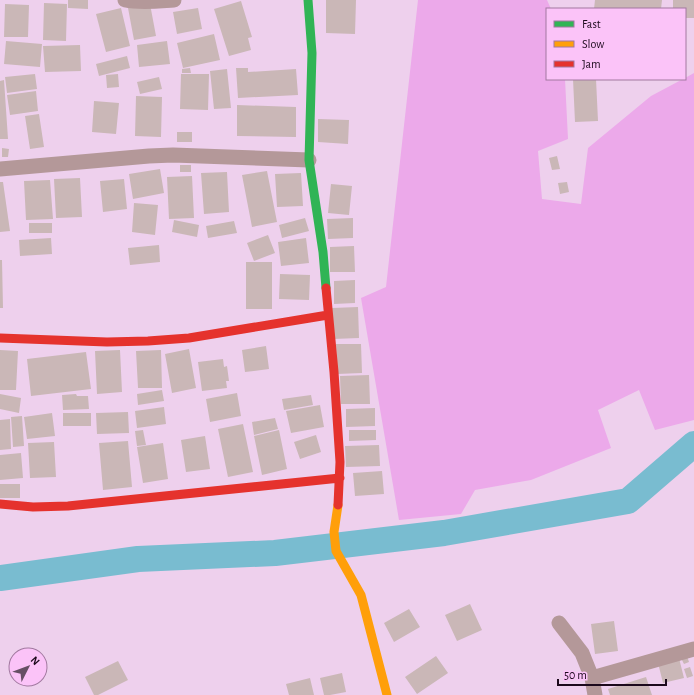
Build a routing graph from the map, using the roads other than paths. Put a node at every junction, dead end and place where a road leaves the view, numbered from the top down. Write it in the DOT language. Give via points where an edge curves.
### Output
graph roads {
  1 [pos="125,0"];
  2 [pos="174,0"];
  3 [pos="308,0"];
  4 [pos="308,160"];
  5 [pos="0,169"];
  6 [pos="328,315"];
  7 [pos="0,338"];
  8 [pos="340,478"];
  9 [pos="0,504"];
  10 [pos="559,623"];
  11 [pos="694,649"];
  12 [pos="592,678"];
  13 [pos="387,695"];
  14 [pos="595,695"];
  1 -- 2 [label="street"];
  3 -- 4 [label="street" via="312,53"];
  4 -- 5 [label="street" via="173,155"];
  4 -- 6 [label="street" via="322,252"];
  6 -- 7 [label="street" via="189,338 148,341"];
  6 -- 8 [label="street"];
  8 -- 9 [label="street" via="57,506"];
  8 -- 13 [label="street" via="334,532 336,551 361,595"];
  10 -- 12 [label="street" via="582,653"];
  11 -- 12 [label="street"];
  12 -- 14 [label="street"];
}
